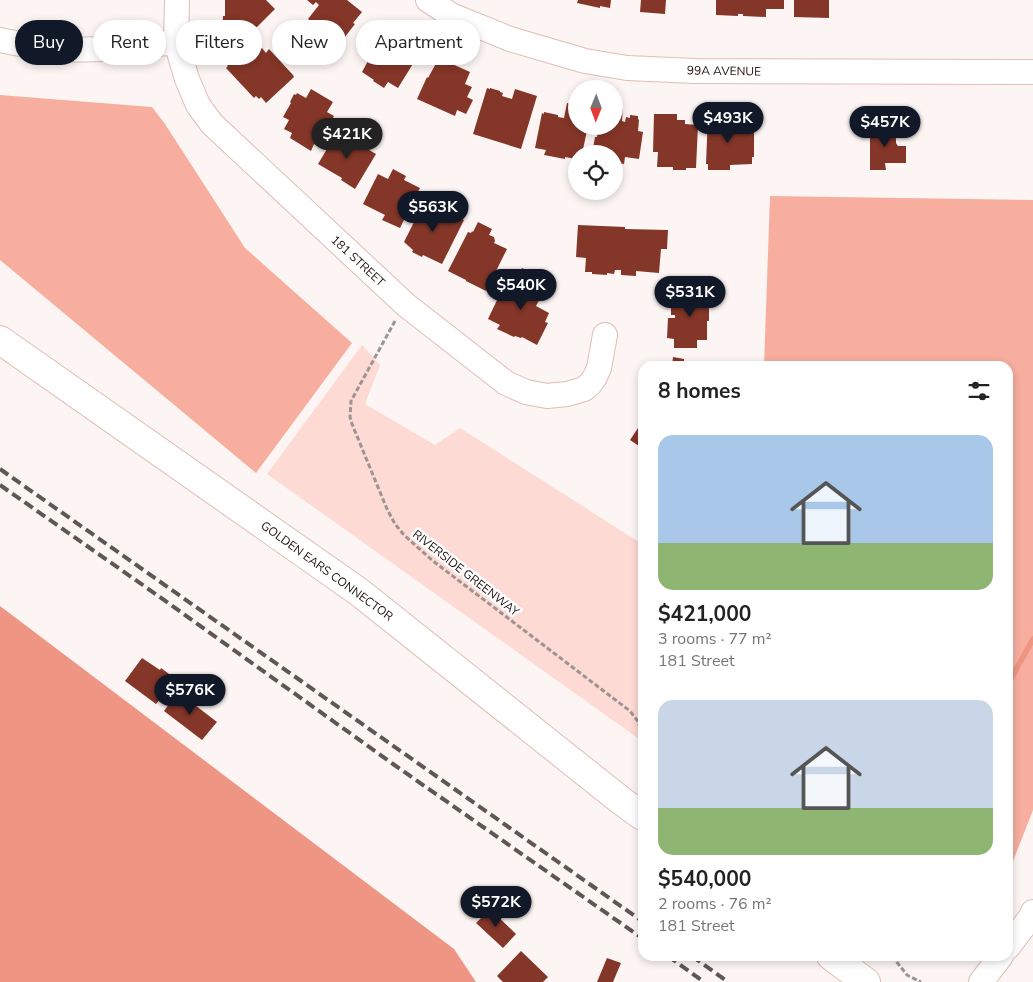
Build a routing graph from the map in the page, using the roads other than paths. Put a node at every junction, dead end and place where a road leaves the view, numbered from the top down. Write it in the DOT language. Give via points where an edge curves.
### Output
graph roads {
  1 [pos="177,0"];
  2 [pos="428,0"];
  3 [pos="177,20"];
  4 [pos="0,40"];
  5 [pos="176,42"];
  6 [pos="183,65"];
  7 [pos="1033,72"];
  8 [pos="605,335"];
  9 [pos="0,340"];
  10 [pos="638,813"];
  11 [pos="1033,912"];
  12 [pos="1013,940"];
  13 [pos="838,961"];
  14 [pos="996,961"];
  15 [pos="866,982"];
  16 [pos="981,982"];
  1 -- 3 [label="street, 181 STREET"];
  2 -- 7 [label="street, 99A AVENUE" via="451,15 510,39 585,61 627,68"];
  4 -- 5 [label="street" via="43,48 80,49"];
  6 -- 8 [label="street, 181 STREET" via="198,105 212,124 406,305 506,383 546,396 576,392 596,377"];
  9 -- 10 [label="main road, GOLDEN EARS CONNECTOR" via="359,592"];
  11 -- 12 [label="street"];
  13 -- 15 [label="main road"];
  14 -- 16 [label="street"];
}
